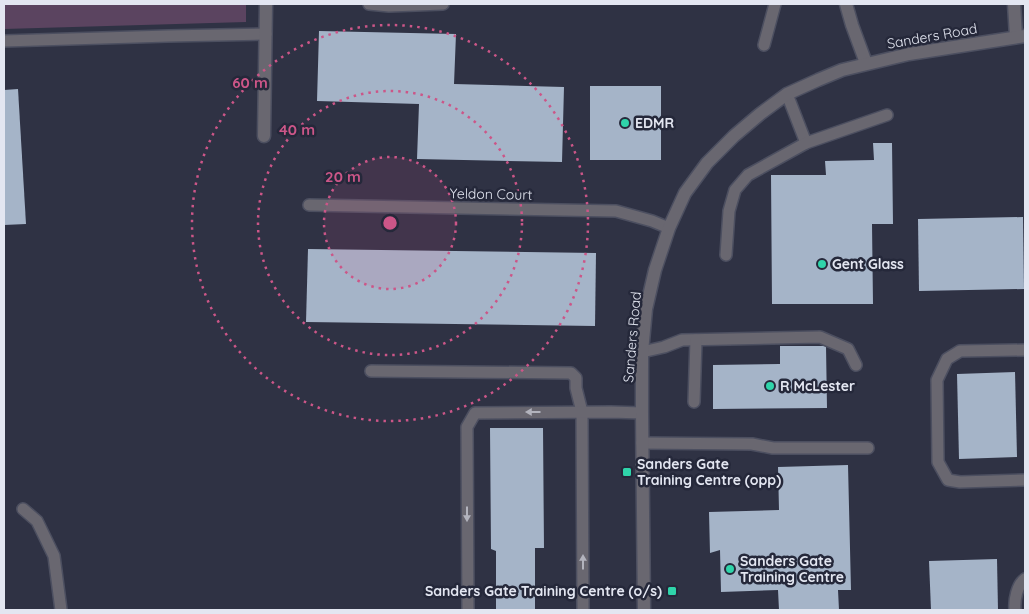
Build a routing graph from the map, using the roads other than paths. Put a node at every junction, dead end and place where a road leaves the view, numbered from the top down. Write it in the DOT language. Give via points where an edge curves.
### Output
graph roads {
  1 [pos="266,4"];
  2 [pos="369,4"];
  3 [pos="443,4"];
  4 [pos="775,4"];
  5 [pos="846,4"];
  6 [pos="1014,4"];
  7 [pos="266,34"];
  8 [pos="1021,37"];
  9 [pos="4,41"];
  10 [pos="764,45"];
  11 [pos="866,63"];
  12 [pos="787,94"];
  13 [pos="887,115"];
  14 [pos="264,136"];
  15 [pos="806,143"];
  16 [pos="309,205"];
  17 [pos="669,228"];
  18 [pos="726,255"];
  19 [pos="696,340"];
  20 [pos="1025,350"];
  21 [pos="642,352"];
  22 [pos="856,365"];
  23 [pos="371,371"];
  24 [pos="694,402"];
  25 [pos="582,412"];
  26 [pos="642,413"];
  27 [pos="642,443"];
  28 [pos="868,448"];
  29 [pos="1025,480"];
  30 [pos="23,509"];
  31 [pos="1025,579"];
  32 [pos="61,610"];
  33 [pos="468,610"];
  34 [pos="583,610"];
  35 [pos="644,610"];
  36 [pos="1014,610"];
  1 -- 7 [label="street"];
  2 -- 3 [label="lane"];
  4 -- 10 [label="lane"];
  5 -- 11 [label="street"];
  6 -- 8 [label="street"];
  7 -- 9 [label="lane"];
  7 -- 14 [label="street"];
  8 -- 11 [label="street, Sanders Road"];
  11 -- 12 [label="street, Sanders Road"];
  12 -- 15 [label="lane"];
  12 -- 17 [label="street, Sanders Road" via="734,136 707,163 685,193"];
  13 -- 15 [label="lane"];
  15 -- 18 [label="lane" via="748,175 735,190 728,211"];
  16 -- 17 [label="lane, Yeldon Court" via="616,211"];
  17 -- 21 [label="street, Sanders Road" via="646,309"];
  19 -- 21 [label="lane" via="682,340"];
  19 -- 22 [label="lane" via="820,337 848,349"];
  19 -- 24 [label="lane"];
  20 -- 29 [label="lane" via="960,351 947,359 937,380 938,462 948,480"];
  21 -- 26 [label="street, Sanders Road"];
  23 -- 25 [label="lane" via="571,373 576,378"];
  25 -- 26 [label="lane"];
  25 -- 33 [label="lane, one-way" via="475,413 467,426"];
  34 -- 25 [label="lane, one-way"];
  26 -- 27 [label="street, Sanders Road"];
  27 -- 28 [label="lane"];
  27 -- 35 [label="street, Sanders Road"];
  30 -- 32 [label="lane" via="37,521 54,556"];
  31 -- 36 [label="lane" via="1017,592"];
}
